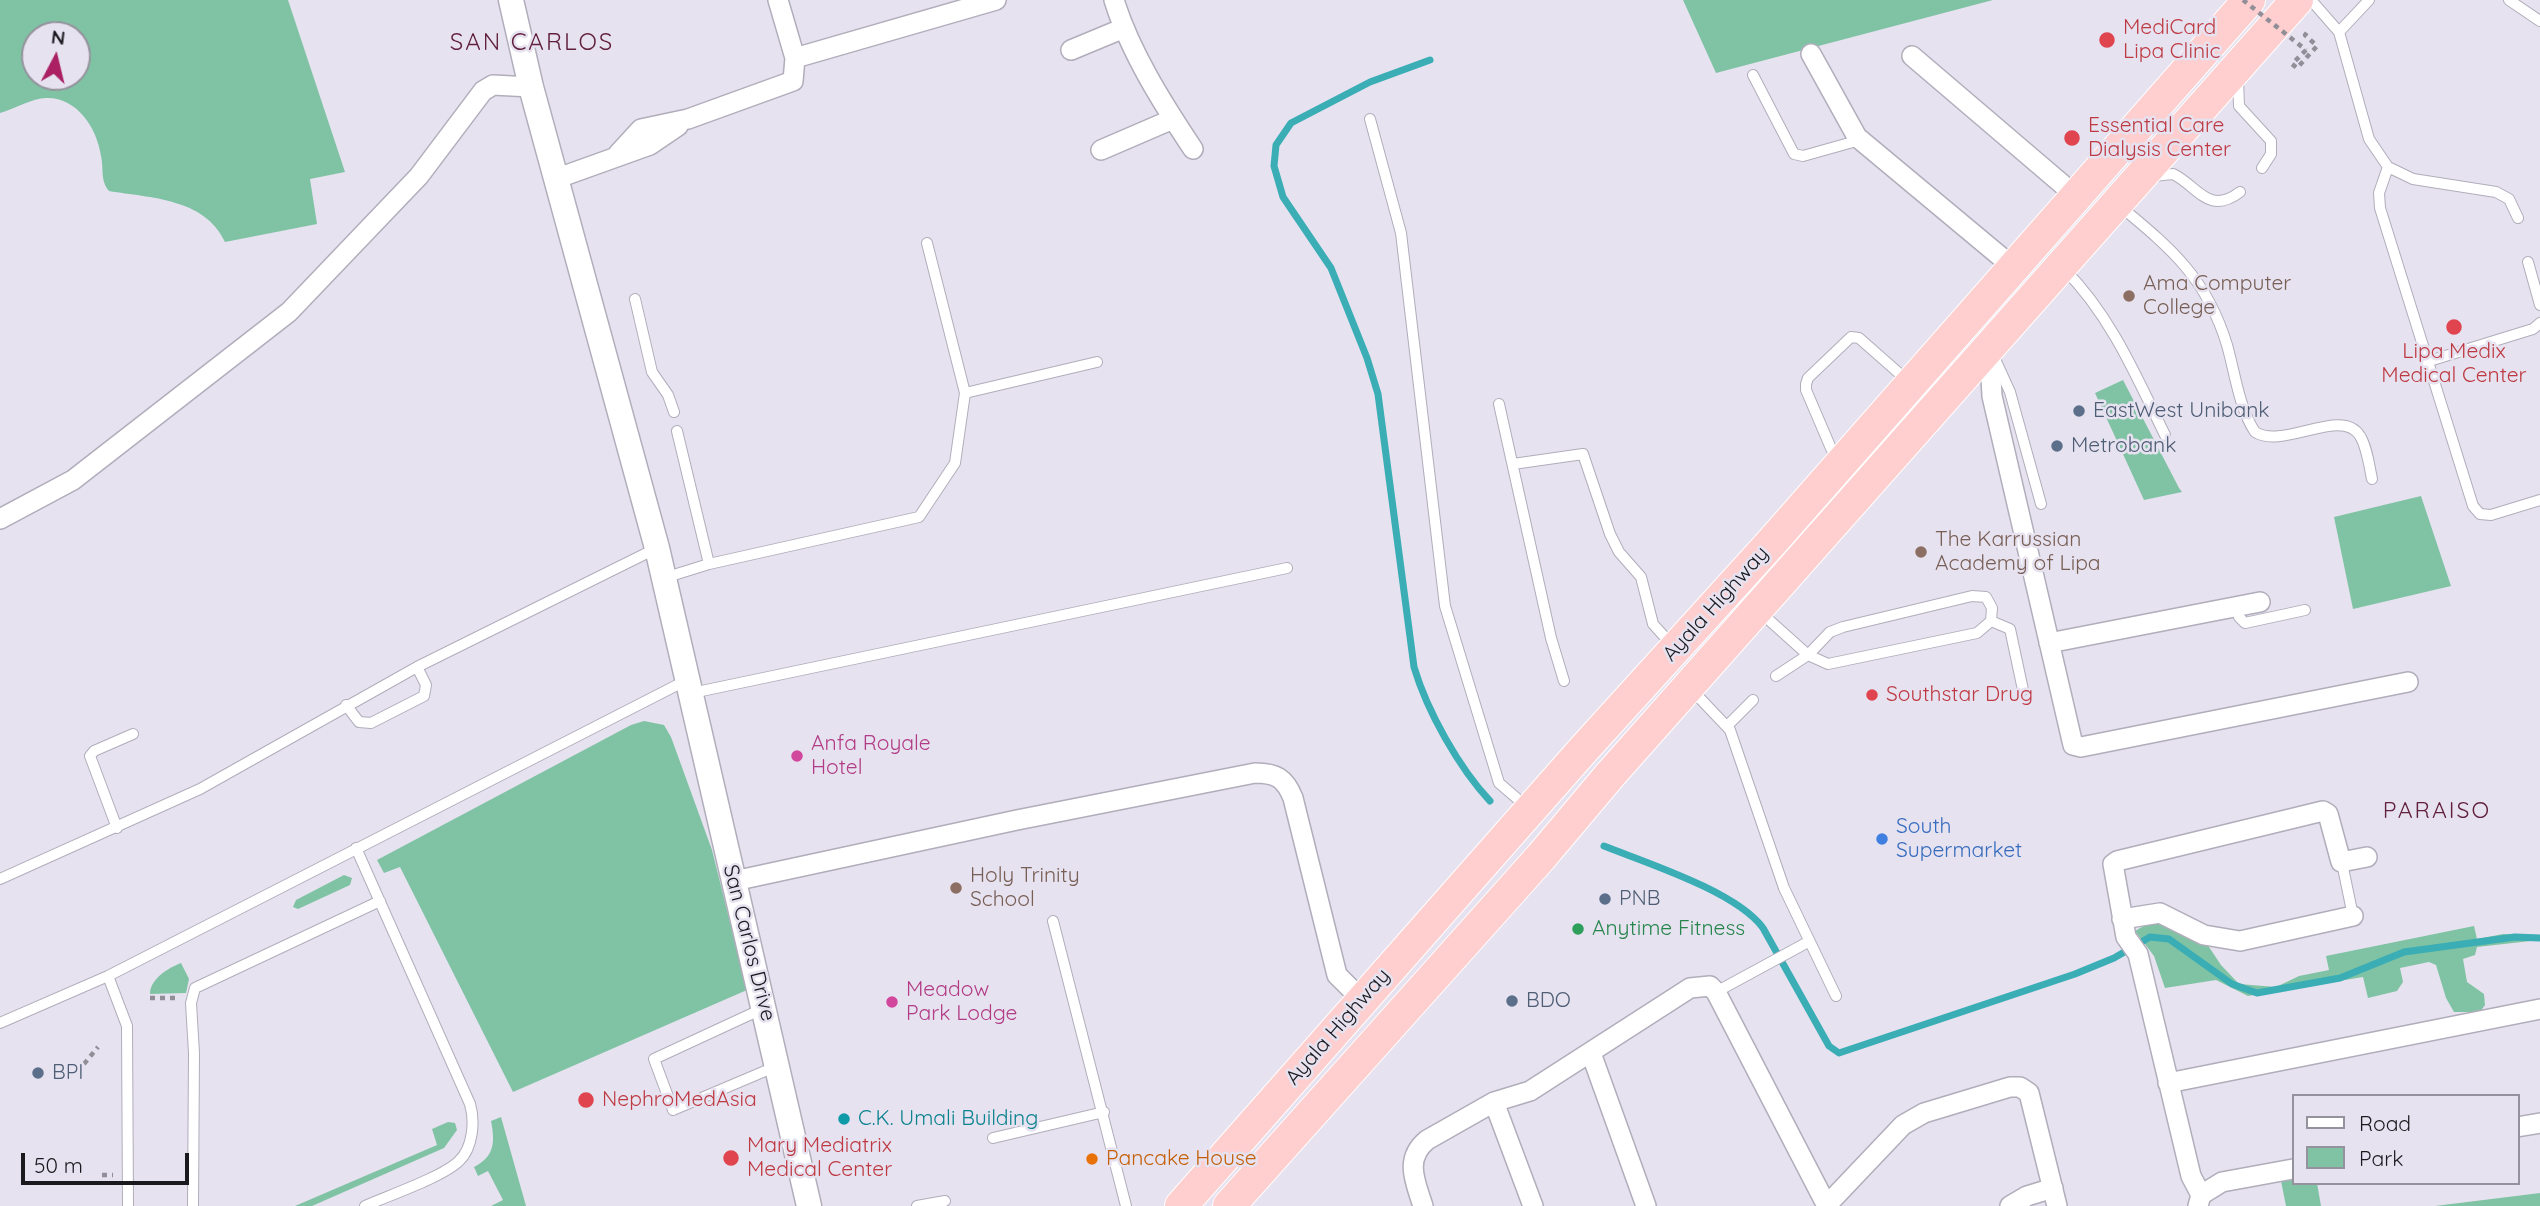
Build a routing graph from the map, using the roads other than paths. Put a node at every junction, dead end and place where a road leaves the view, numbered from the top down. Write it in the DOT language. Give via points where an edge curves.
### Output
graph roads {
  1 [pos="778,0"];
  2 [pos="996,0"];
  3 [pos="1114,0"];
  4 [pos="2249,0"];
  5 [pos="2311,0"];
  6 [pos="2369,0"];
  7 [pos="2509,0"];
  8 [pos="513,2"];
  9 [pos="2306,12"];
  10 [pos="2540,21"];
  11 [pos="1124,29"];
  12 [pos="2339,32"];
  13 [pos="1071,50"];
  14 [pos="1811,54"];
  15 [pos="1912,56"];
  16 [pos="795,58"];
  17 [pos="2241,65"];
  18 [pos="1753,75"];
  19 [pos="531,87"];
  20 [pos="1173,119"];
  21 [pos="1370,119"];
  22 [pos="1861,140"];
  23 [pos="1193,149"];
  24 [pos="1101,150"];
  25 [pos="2388,167"];
  26 [pos="2262,168"];
  27 [pos="558,178"];
  28 [pos="2240,192"];
  29 [pos="2076,196"];
  30 [pos="2124,197"];
  31 [pos="2518,218"];
  32 [pos="927,243"];
  33 [pos="2528,262"];
  34 [pos="2013,267"];
  35 [pos="2062,267"];
  36 [pos="635,299"];
  37 [pos="2540,305"];
  38 [pos="2540,323"];
  39 [pos="1960,326"];
  40 [pos="1986,349"];
  41 [pos="1097,362"];
  42 [pos="2426,362"];
  43 [pos="1910,383"];
  44 [pos="965,393"];
  45 [pos="1499,404"];
  46 [pos="674,412"];
  47 [pos="677,431"];
  48 [pos="2165,435"];
  49 [pos="1513,464"];
  50 [pos="1839,465"];
  51 [pos="2372,479"];
  52 [pos="2540,500"];
  53 [pos="2041,503"];
  54 [pos="0,519"];
  55 [pos="657,548"];
  56 [pos="709,564"];
  57 [pos="1287,568"];
  58 [pos="664,578"];
  59 [pos="2260,602"];
  60 [pos="2237,606"];
  61 [pos="1759,610"];
  62 [pos="2305,610"];
  63 [pos="1991,621"];
  64 [pos="2049,643"];
  65 [pos="1676,649"];
  66 [pos="1808,655"];
  67 [pos="417,667"];
  68 [pos="1776,676"];
  69 [pos="1564,681"];
  70 [pos="2408,682"];
  71 [pos="690,687"];
  72 [pos="1689,687"];
  73 [pos="2023,690"];
  74 [pos="1753,701"];
  75 [pos="346,705"];
  76 [pos="1727,726"];
  77 [pos="133,734"];
  78 [pos="1521,820"];
  79 [pos="117,828"];
  80 [pos="356,848"];
  81 [pos="1541,857"];
  82 [pos="2367,858"];
  83 [pos="2342,863"];
  84 [pos="0,879"];
  85 [pos="734,881"];
  86 [pos="380,901"];
  87 [pos="2353,916"];
  88 [pos="1053,921"];
  89 [pos="2124,928"];
  90 [pos="1808,942"];
  91 [pos="108,976"];
  92 [pos="1716,992"];
  93 [pos="1836,996"];
  94 [pos="1362,999"];
  95 [pos="765,1008"];
  96 [pos="2540,1009"];
  97 [pos="0,1023"];
  98 [pos="1591,1053"];
  99 [pos="779,1066"];
  100 [pos="2168,1083"];
  101 [pos="1494,1102"];
  102 [pos="1104,1112"];
  103 [pos="2540,1123"];
  104 [pos="2519,1127"];
  105 [pos="993,1138"];
  106 [pos="2292,1169"];
  107 [pos="2055,1197"];
  108 [pos="945,1200"];
  109 [pos="2199,1201"];
  110 [pos="128,1206"];
  111 [pos="193,1206"];
  112 [pos="365,1206"];
  113 [pos="809,1206"];
  114 [pos="917,1206"];
  115 [pos="1126,1206"];
  116 [pos="1181,1206"];
  117 [pos="1228,1206"];
  118 [pos="1423,1206"];
  119 [pos="1533,1206"];
  120 [pos="1646,1206"];
  121 [pos="1826,1206"];
  122 [pos="2010,1206"];
  1 -- 16 [label="street"];
  2 -- 16 [label="street"];
  3 -- 11 [label="street"];
  4 -- 29 [label="highway, Ayala Highway"];
  5 -- 12 [label="lane"];
  6 -- 12 [label="lane"];
  7 -- 10 [label="lane"];
  8 -- 19 [label="street, San Carlos Drive"];
  9 -- 17 [label="highway, Ayala Highway"];
  11 -- 13 [label="street"];
  11 -- 20 [label="street"];
  12 -- 25 [label="lane" via="2369,139"];
  14 -- 22 [label="street"];
  15 -- 29 [label="street"];
  16 -- 27 [label="street" via="795,78 789,85 688,119 650,145"];
  17 -- 26 [label="lane" via="2236,89 2239,106 2266,132 2272,145"];
  17 -- 30 [label="highway, Ayala Highway"];
  18 -- 22 [label="lane" via="1794,155"];
  19 -- 27 [label="street, San Carlos Drive"];
  19 -- 54 [label="street" via="493,85 483,91 419,176 289,312 72,480"];
  20 -- 23 [label="street"];
  20 -- 24 [label="street"];
  21 -- 78 [label="lane" via="1401,233 1445,607 1499,783"];
  22 -- 34 [label="street"];
  25 -- 31 [label="lane" via="2413,179 2496,192 2509,199"];
  25 -- 42 [label="lane" via="2380,184 2380,208"];
  27 -- 55 [label="street, San Carlos Drive"];
  28 -- 30 [label="lane" via="2222,201 2210,200 2167,173 2157,174"];
  29 -- 34 [label="highway, Ayala Highway"];
  30 -- 35 [label="highway, Ayala Highway"];
  30 -- 51 [label="lane" via="2197,281 2220,325 2255,432 2273,439 2337,424 2352,428 2361,438"];
  32 -- 44 [label="lane"];
  33 -- 37 [label="lane"];
  34 -- 39 [label="highway, Ayala Highway"];
  35 -- 40 [label="highway, Ayala Highway"];
  35 -- 48 [label="lane" via="2114,334"];
  36 -- 46 [label="lane" via="652,372"];
  38 -- 42 [label="lane"];
  39 -- 40 [label="street"];
  39 -- 43 [label="highway, Ayala Highway"];
  40 -- 53 [label="lane" via="2006,381"];
  40 -- 61 [label="highway, Ayala Highway"];
  40 -- 64 [label="street" via="1992,396"];
  41 -- 44 [label="lane"];
  42 -- 52 [label="lane" via="2476,510 2491,515"];
  43 -- 50 [label="highway, Ayala Highway"];
  43 -- 50 [label="lane" via="1859,338 1851,337 1808,378 1805,390"];
  44 -- 56 [label="lane" via="955,463 919,517"];
  45 -- 49 [label="lane"];
  47 -- 56 [label="lane"];
  49 -- 65 [label="lane" via="1583,454 1609,534 1641,578 1653,624"];
  49 -- 69 [label="lane"];
  50 -- 65 [label="highway, Ayala Highway"];
  55 -- 58 [label="street, San Carlos Drive"];
  55 -- 67 [label="lane"];
  56 -- 58 [label="lane"];
  57 -- 71 [label="lane"];
  58 -- 71 [label="street, San Carlos Drive"];
  59 -- 60 [label="street"];
  60 -- 62 [label="lane" via="2245,622"];
  60 -- 64 [label="street"];
  61 -- 66 [label="lane"];
  61 -- 72 [label="highway, Ayala Highway"];
  63 -- 66 [label="lane" via="1977,633 1833,664"];
  63 -- 66 [label="lane" via="1990,602 1972,596 1833,630"];
  63 -- 73 [label="lane" via="2010,629"];
  64 -- 70 [label="street" via="2069,738 2081,747"];
  65 -- 78 [label="highway, Ayala Highway"];
  66 -- 68 [label="lane"];
  67 -- 75 [label="lane"];
  67 -- 75 [label="lane" via="426,685 425,696 371,723 359,722"];
  71 -- 80 [label="lane"];
  71 -- 85 [label="street, San Carlos Drive"];
  72 -- 76 [label="lane"];
  72 -- 81 [label="highway, Ayala Highway"];
  74 -- 76 [label="lane"];
  75 -- 79 [label="lane" via="200,789"];
  76 -- 90 [label="lane" via="1777,870"];
  77 -- 79 [label="lane" via="90,756"];
  78 -- 81 [label="highway"];
  78 -- 94 [label="highway, Ayala Highway"];
  79 -- 84 [label="lane"];
  80 -- 86 [label="lane"];
  80 -- 91 [label="lane"];
  81 -- 117 [label="highway, Ayala Highway"];
  82 -- 83 [label="street"];
  83 -- 87 [label="lane"];
  83 -- 89 [label="street" via="2328,814 2323,811 2117,861 2112,870"];
  85 -- 94 [label="street" via="1017,820 1272,773 1286,782 1293,798 1337,975"];
  85 -- 95 [label="street, San Carlos Drive"];
  86 -- 111 [label="lane" via="195,988 191,998"];
  86 -- 112 [label="lane" via="470,1104 472,1125 458,1163"];
  87 -- 89 [label="street" via="2240,940 2204,935 2165,914"];
  88 -- 102 [label="lane"];
  89 -- 100 [label="street" via="2138,954"];
  90 -- 92 [label="lane"];
  90 -- 93 [label="lane"];
  91 -- 97 [label="lane"];
  91 -- 110 [label="lane" via="127,1026"];
  92 -- 98 [label="street" via="1710,986 1690,988"];
  92 -- 121 [label="street"];
  94 -- 116 [label="highway, Ayala Highway"];
  95 -- 99 [label="street, San Carlos Drive"];
  95 -- 99 [label="lane" via="654,1059 673,1110"];
  96 -- 100 [label="street"];
  98 -- 101 [label="street" via="1530,1091"];
  98 -- 120 [label="street"];
  99 -- 113 [label="street, San Carlos Drive"];
  100 -- 109 [label="street"];
  101 -- 118 [label="street" via="1418,1148 1412,1162"];
  101 -- 119 [label="street"];
  102 -- 105 [label="lane"];
  102 -- 115 [label="lane"];
  103 -- 104 [label="street"];
  106 -- 109 [label="street" via="2222,1182"];
  107 -- 121 [label="street" via="2029,1093 2011,1087 1924,1113 1903,1125"];
  107 -- 122 [label="street" via="2027,1196"];
  108 -- 114 [label="lane"];
}
